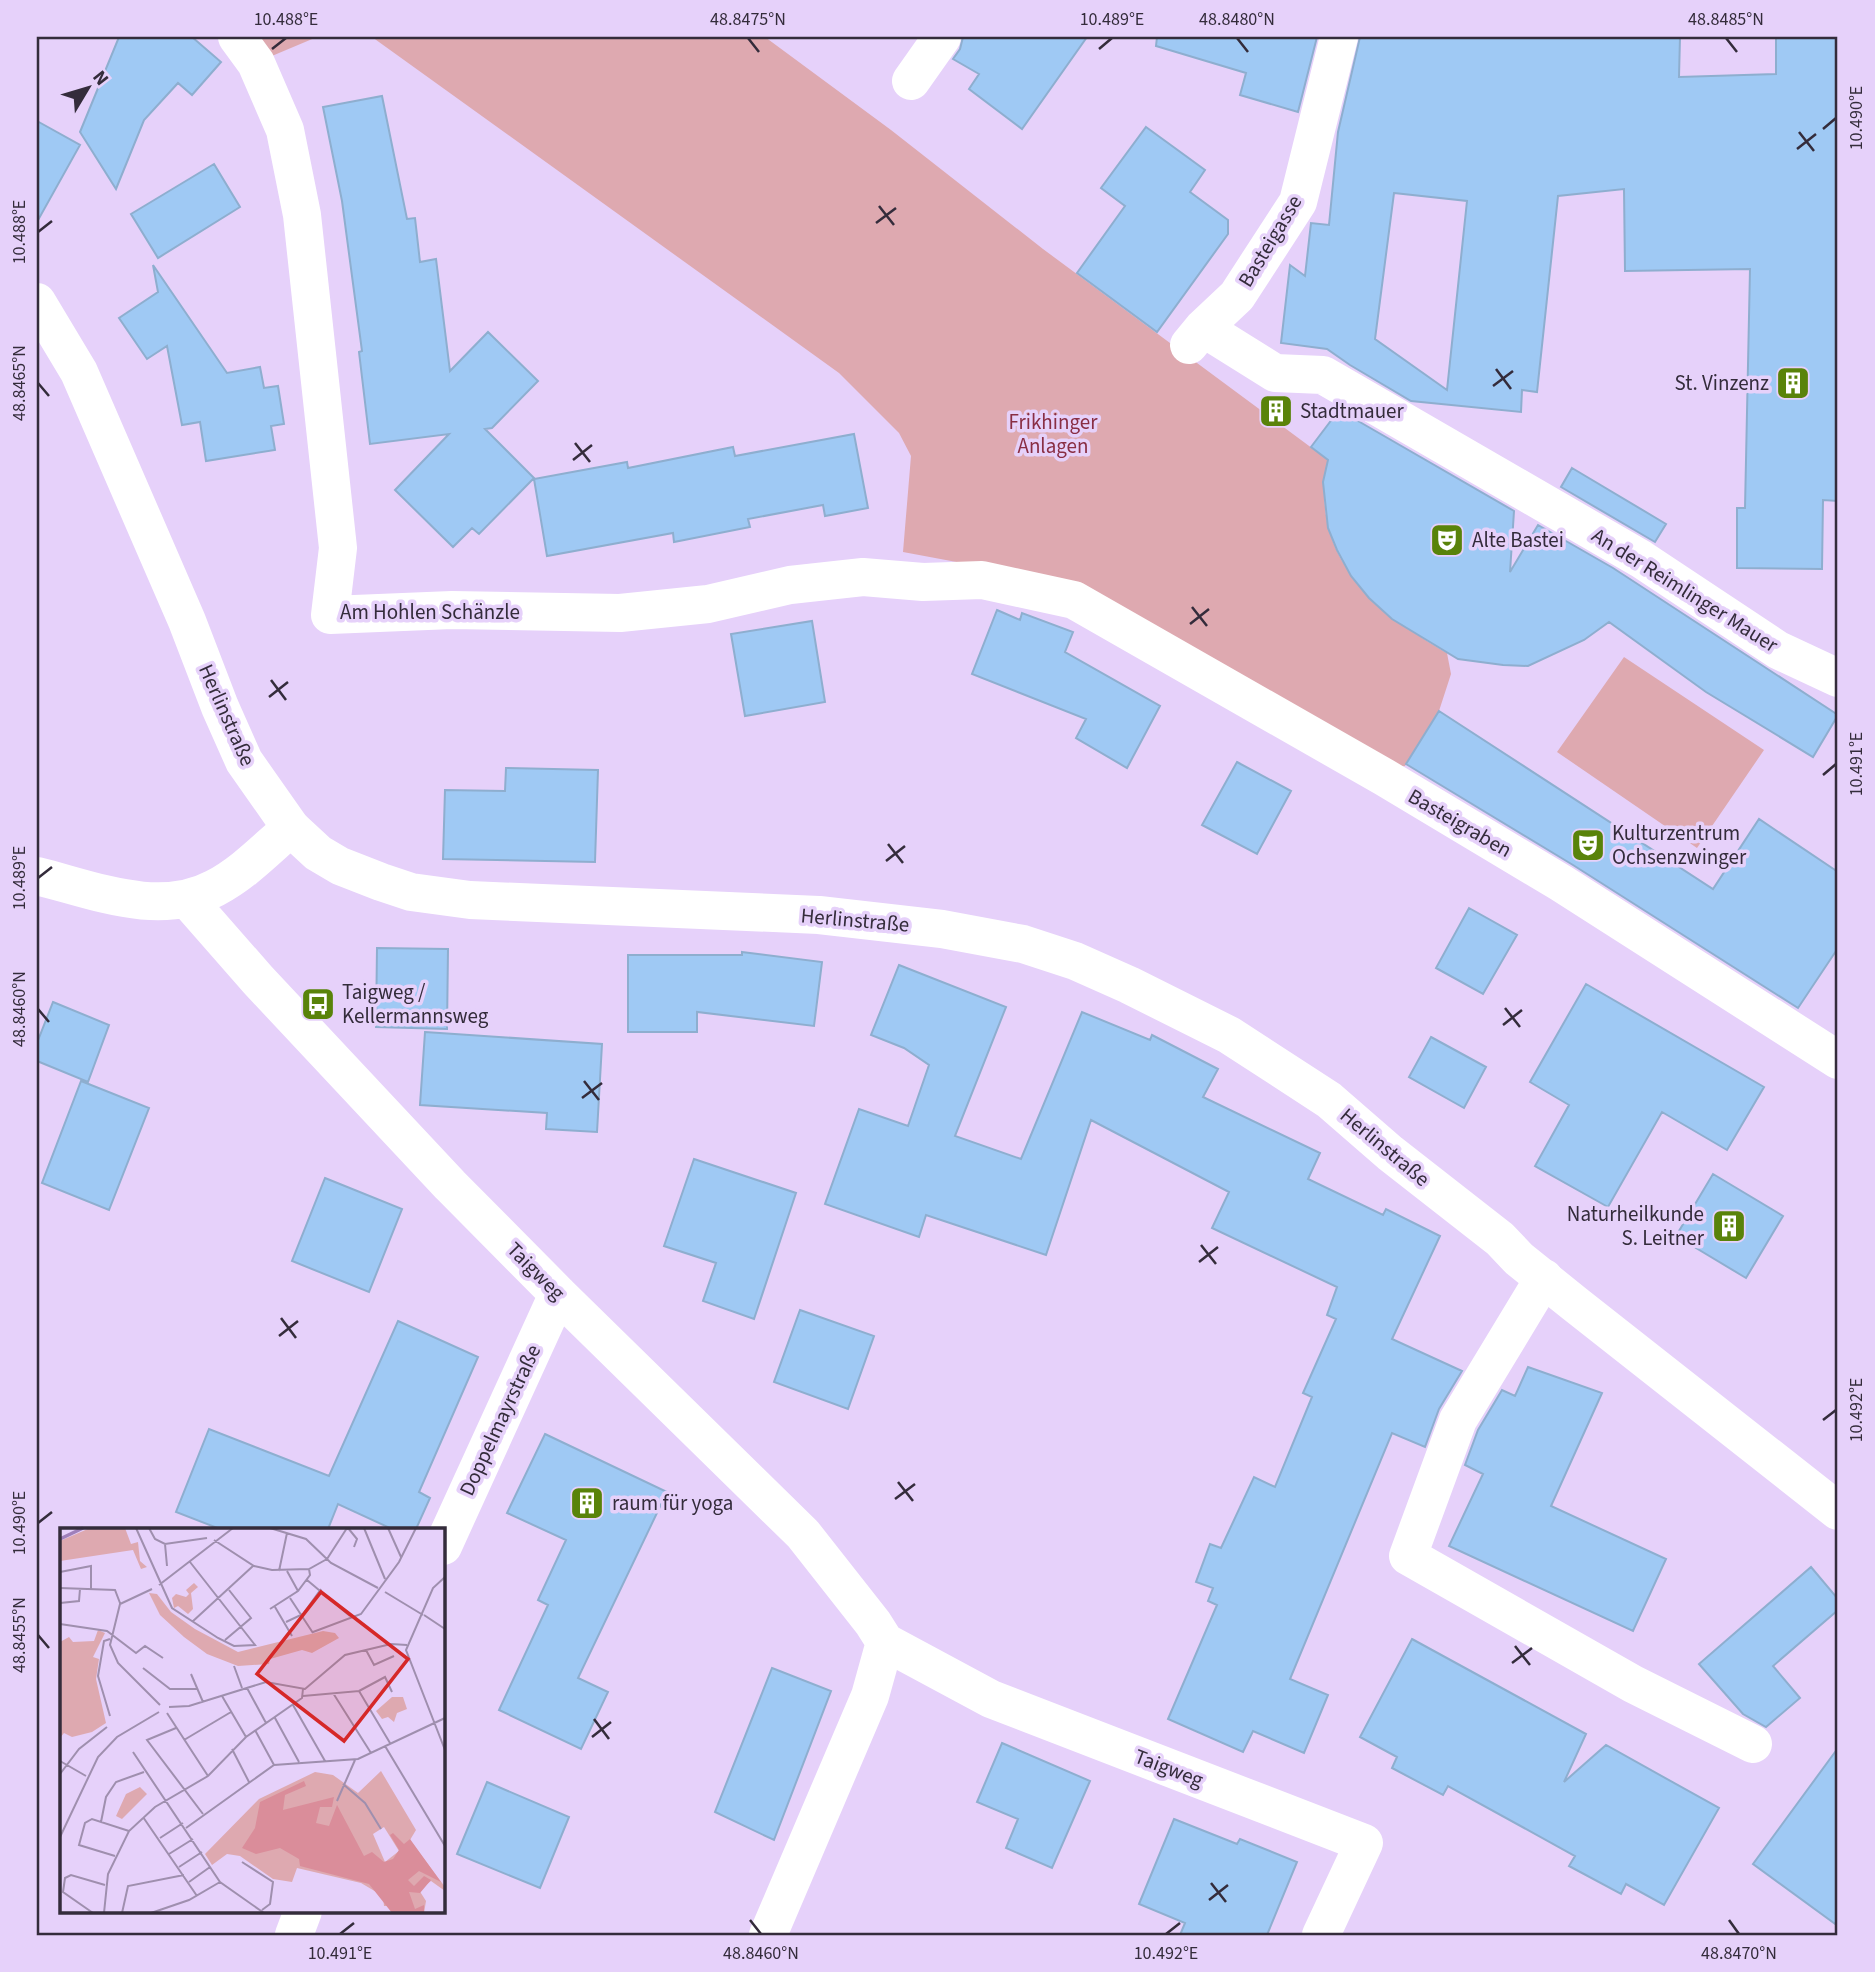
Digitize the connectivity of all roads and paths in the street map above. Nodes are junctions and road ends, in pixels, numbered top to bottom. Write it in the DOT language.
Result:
graph roads {
  1 [pos="237,37"];
  2 [pos="942,37"];
  3 [pos="1339,37"];
  4 [pos="911,81"];
  5 [pos="37,302"];
  6 [pos="1196,336"];
  7 [pos="1074,600"];
  8 [pos="1838,678"];
  9 [pos="292,828"];
  10 [pos="37,876"];
  11 [pos="187,899"];
  12 [pos="1838,1060"];
  13 [pos="1544,1278"];
  14 [pos="558,1294"];
  15 [pos="1838,1511"];
  16 [pos="444,1544"];
  17 [pos="885,1643"];
  18 [pos="1753,1744"];
  19 [pos="303,1912"];
  20 [pos="294,1935"];
  21 [pos="768,1935"];
  22 [pos="1321,1935"];
  1 -- 7 [label="street, Am Hohlen Schänzle"];
  2 -- 4 [label="street"];
  3 -- 6 [label="street, Basteigasse"];
  5 -- 9 [label="street, Herlinstraße"];
  6 -- 8 [label="street, An der Reimlinger Mauer"];
  7 -- 12 [label="street, Basteigraben"];
  9 -- 11 [label="street"];
  9 -- 13 [label="street, Herlinstraße"];
  10 -- 11 [label="street"];
  11 -- 14 [label="street, Taigweg"];
  13 -- 15 [label="street, Herlinstraße"];
  13 -- 18 [label="street"];
  14 -- 16 [label="street, Doppelmayrstraße"];
  14 -- 17 [label="street, Taigweg"];
  17 -- 21 [label="street"];
  17 -- 22 [label="street, Taigweg"];
  19 -- 20 [label="street"];
}
